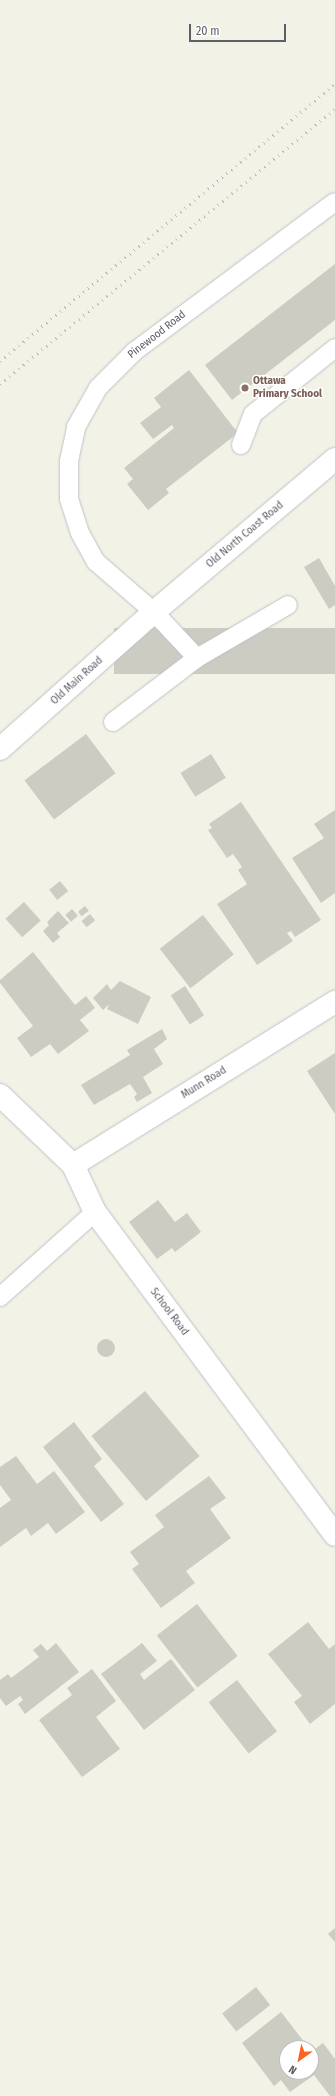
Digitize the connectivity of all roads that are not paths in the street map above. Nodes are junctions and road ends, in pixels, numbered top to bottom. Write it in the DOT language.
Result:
graph roads {
  1 [pos="335,202"];
  2 [pos="335,348"];
  3 [pos="241,445"];
  4 [pos="335,459"];
  5 [pos="288,605"];
  6 [pos="154,612"];
  7 [pos="197,658"];
  8 [pos="113,722"];
  9 [pos="0,749"];
  10 [pos="335,1002"];
  11 [pos="0,1095"];
  12 [pos="73,1165"];
  13 [pos="95,1212"];
  14 [pos="0,1297"];
  15 [pos="335,1535"];
  1 -- 6 [label="lane, Pinewood Road"];
  2 -- 3 [label="lane"];
  4 -- 6 [label="street, Old North Coast Road"];
  5 -- 7 [label="lane"];
  6 -- 7 [label="lane, Pinewood Road"];
  6 -- 9 [label="street, Old Main Road"];
  7 -- 8 [label="lane"];
  10 -- 12 [label="street, Munn Road"];
  11 -- 12 [label="street, School Road"];
  12 -- 13 [label="street, School Road"];
  13 -- 14 [label="lane"];
  13 -- 15 [label="street, School Road"];
}
